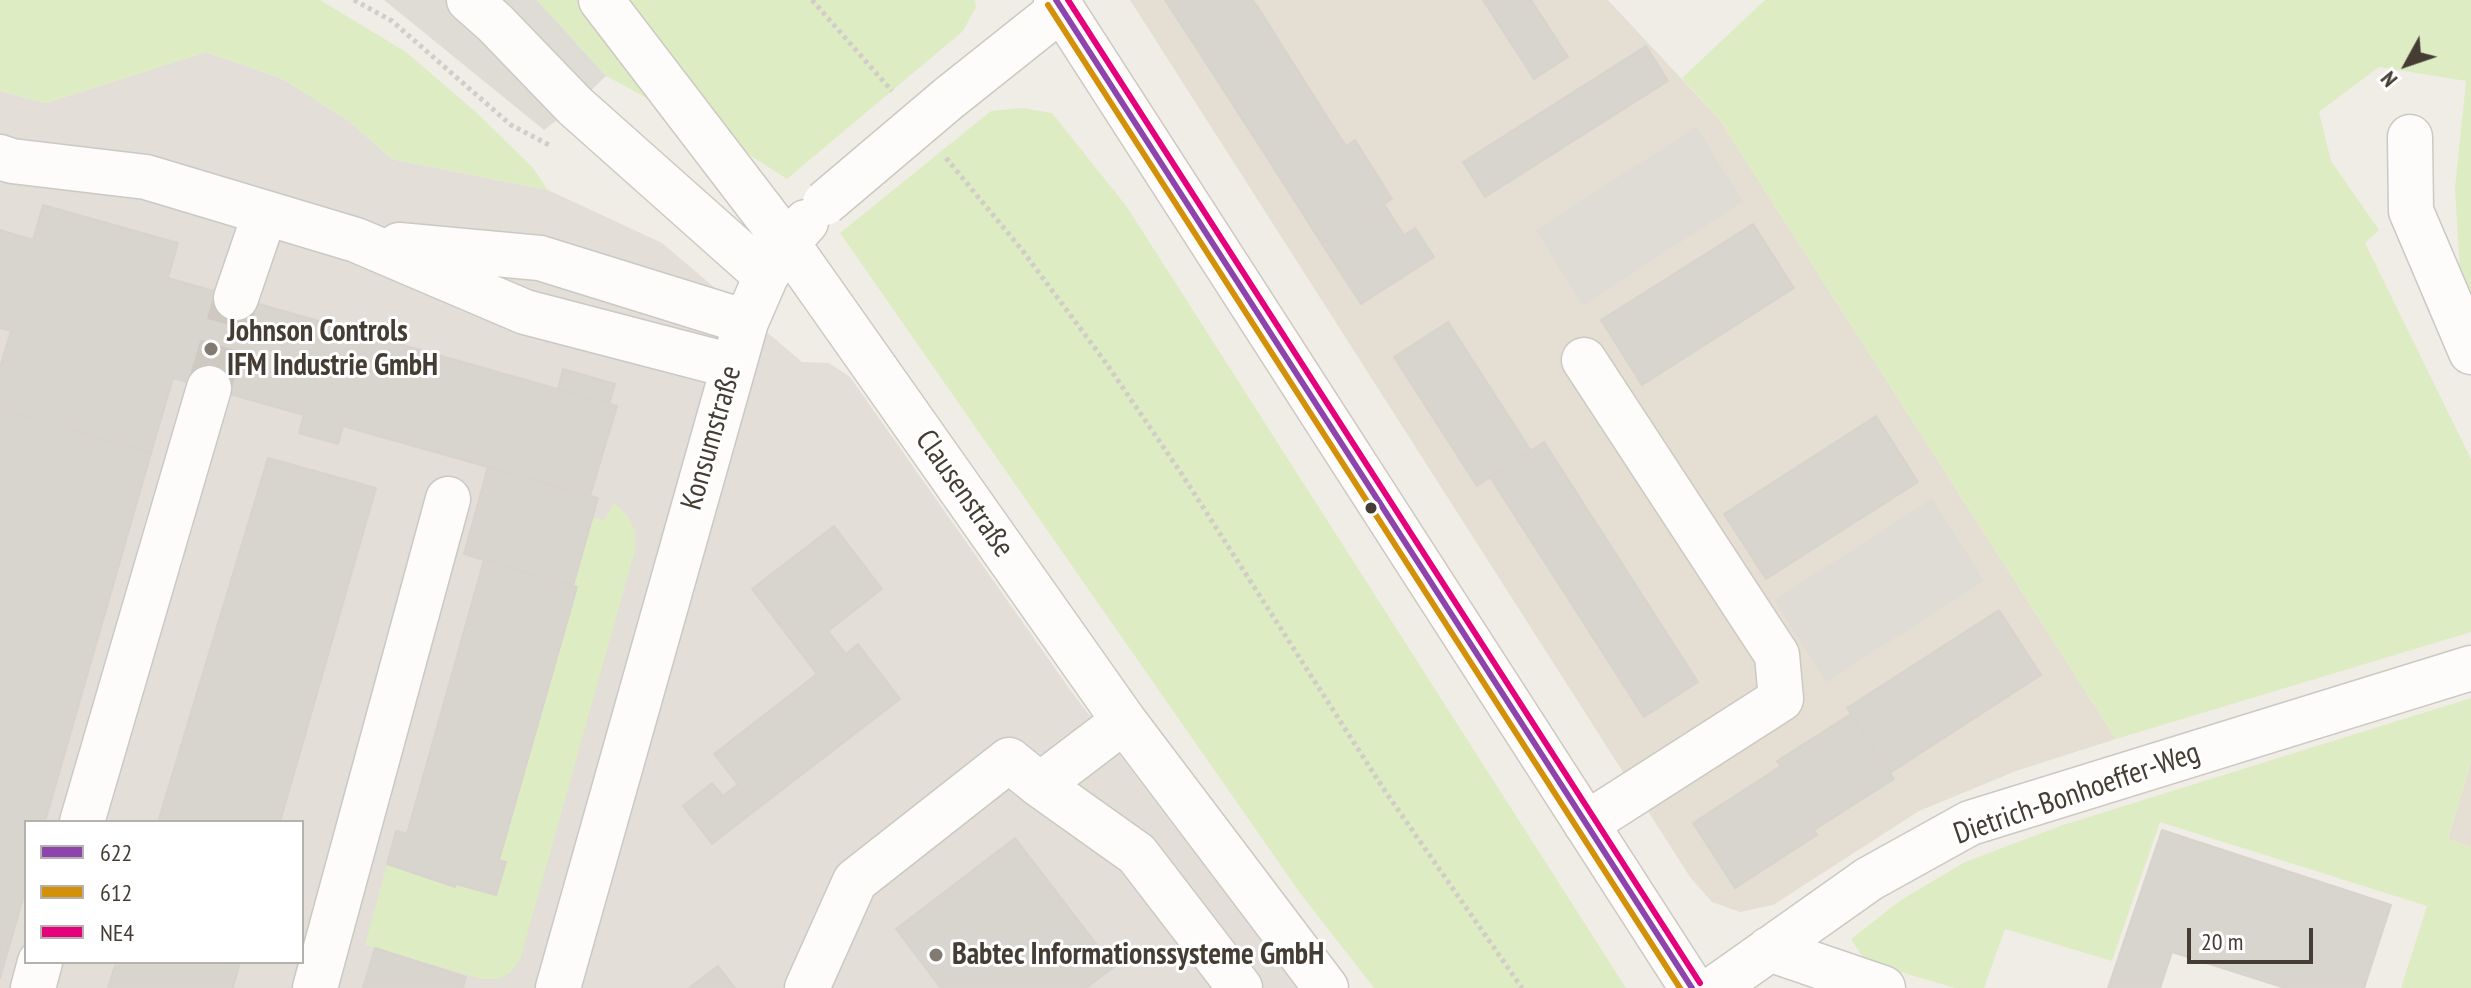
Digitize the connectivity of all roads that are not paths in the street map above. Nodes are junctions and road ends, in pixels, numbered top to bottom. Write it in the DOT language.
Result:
graph roads {
  1 [pos="469,0"];
  2 [pos="601,0"];
  3 [pos="1059,4"];
  4 [pos="2410,137"];
  5 [pos="0,157"];
  6 [pos="265,213"];
  7 [pos="356,240"];
  8 [pos="777,259"];
  9 [pos="236,298"];
  10 [pos="746,322"];
  11 [pos="2471,352"];
  12 [pos="1584,360"];
  13 [pos="732,366"];
  14 [pos="209,388"];
  15 [pos="448,499"];
  16 [pos="2471,668"];
  17 [pos="1124,721"];
  18 [pos="1040,785"];
  19 [pos="83,820"];
  20 [pos="1586,824"];
  21 [pos="1769,949"];
  22 [pos="39,964"];
  23 [pos="33,988"];
  24 [pos="315,988"];
  25 [pos="558,988"];
  26 [pos="807,988"];
  27 [pos="1240,988"];
  28 [pos="1326,988"];
  29 [pos="1692,988"];
  30 [pos="1715,988"];
  31 [pos="1883,988"];
  1 -- 8 [label="street"];
  2 -- 8 [label="street, Clausenstraße"];
  3 -- 8 [label="street, Konsumstraße, bridge"];
  3 -- 20 [label="street"];
  4 -- 11 [label="street"];
  5 -- 6 [label="street"];
  6 -- 7 [label="street"];
  6 -- 9 [label="street"];
  7 -- 10 [label="street"];
  7 -- 13 [label="street"];
  8 -- 10 [label="street, Konsumstraße"];
  8 -- 17 [label="street, Clausenstraße"];
  10 -- 13 [label="street, Konsumstraße"];
  12 -- 20 [label="street"];
  13 -- 25 [label="street, Konsumstraße"];
  14 -- 19 [label="street"];
  15 -- 24 [label="street"];
  16 -- 21 [label="street, Dietrich-Bonhoeffer-Weg"];
  17 -- 18 [label="street"];
  17 -- 28 [label="street, Clausenstraße"];
  18 -- 26 [label="street"];
  18 -- 27 [label="street"];
  20 -- 29 [label="street"];
  21 -- 30 [label="street, Dietrich-Bonhoeffer-Weg"];
  21 -- 31 [label="street"];
  22 -- 23 [label="street"];
}
